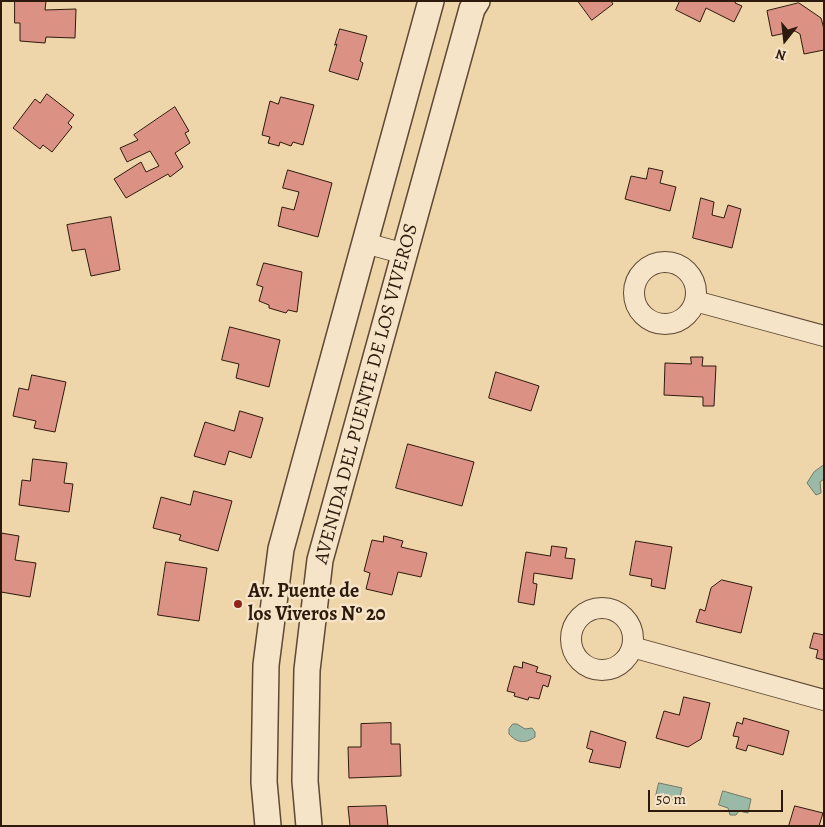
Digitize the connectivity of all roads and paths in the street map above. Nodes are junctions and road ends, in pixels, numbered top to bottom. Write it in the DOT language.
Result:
graph roads {
  1 [pos="431,1"];
  2 [pos="477,1"];
  3 [pos="364,243"];
  4 [pos="405,254"];
  5 [pos="695,301"];
  6 [pos="824,336"];
  7 [pos="632,647"];
  8 [pos="824,700"];
  9 [pos="268,826"];
  10 [pos="309,826"];
  1 -- 3 [label="street, AVENIDA DEL PUENTE DE LOS VIVEROS"];
  2 -- 4 [label="street, AVENIDA DEL PUENTE DE LOS VIVEROS"];
  3 -- 4 [label="street"];
  3 -- 9 [label="street, AVENIDA DEL PUENTE DE LOS VIVEROS"];
  4 -- 10 [label="street, AVENIDA DEL PUENTE DE LOS VIVEROS"];
  5 -- 6 [label="street"];
  7 -- 8 [label="street"];
}
